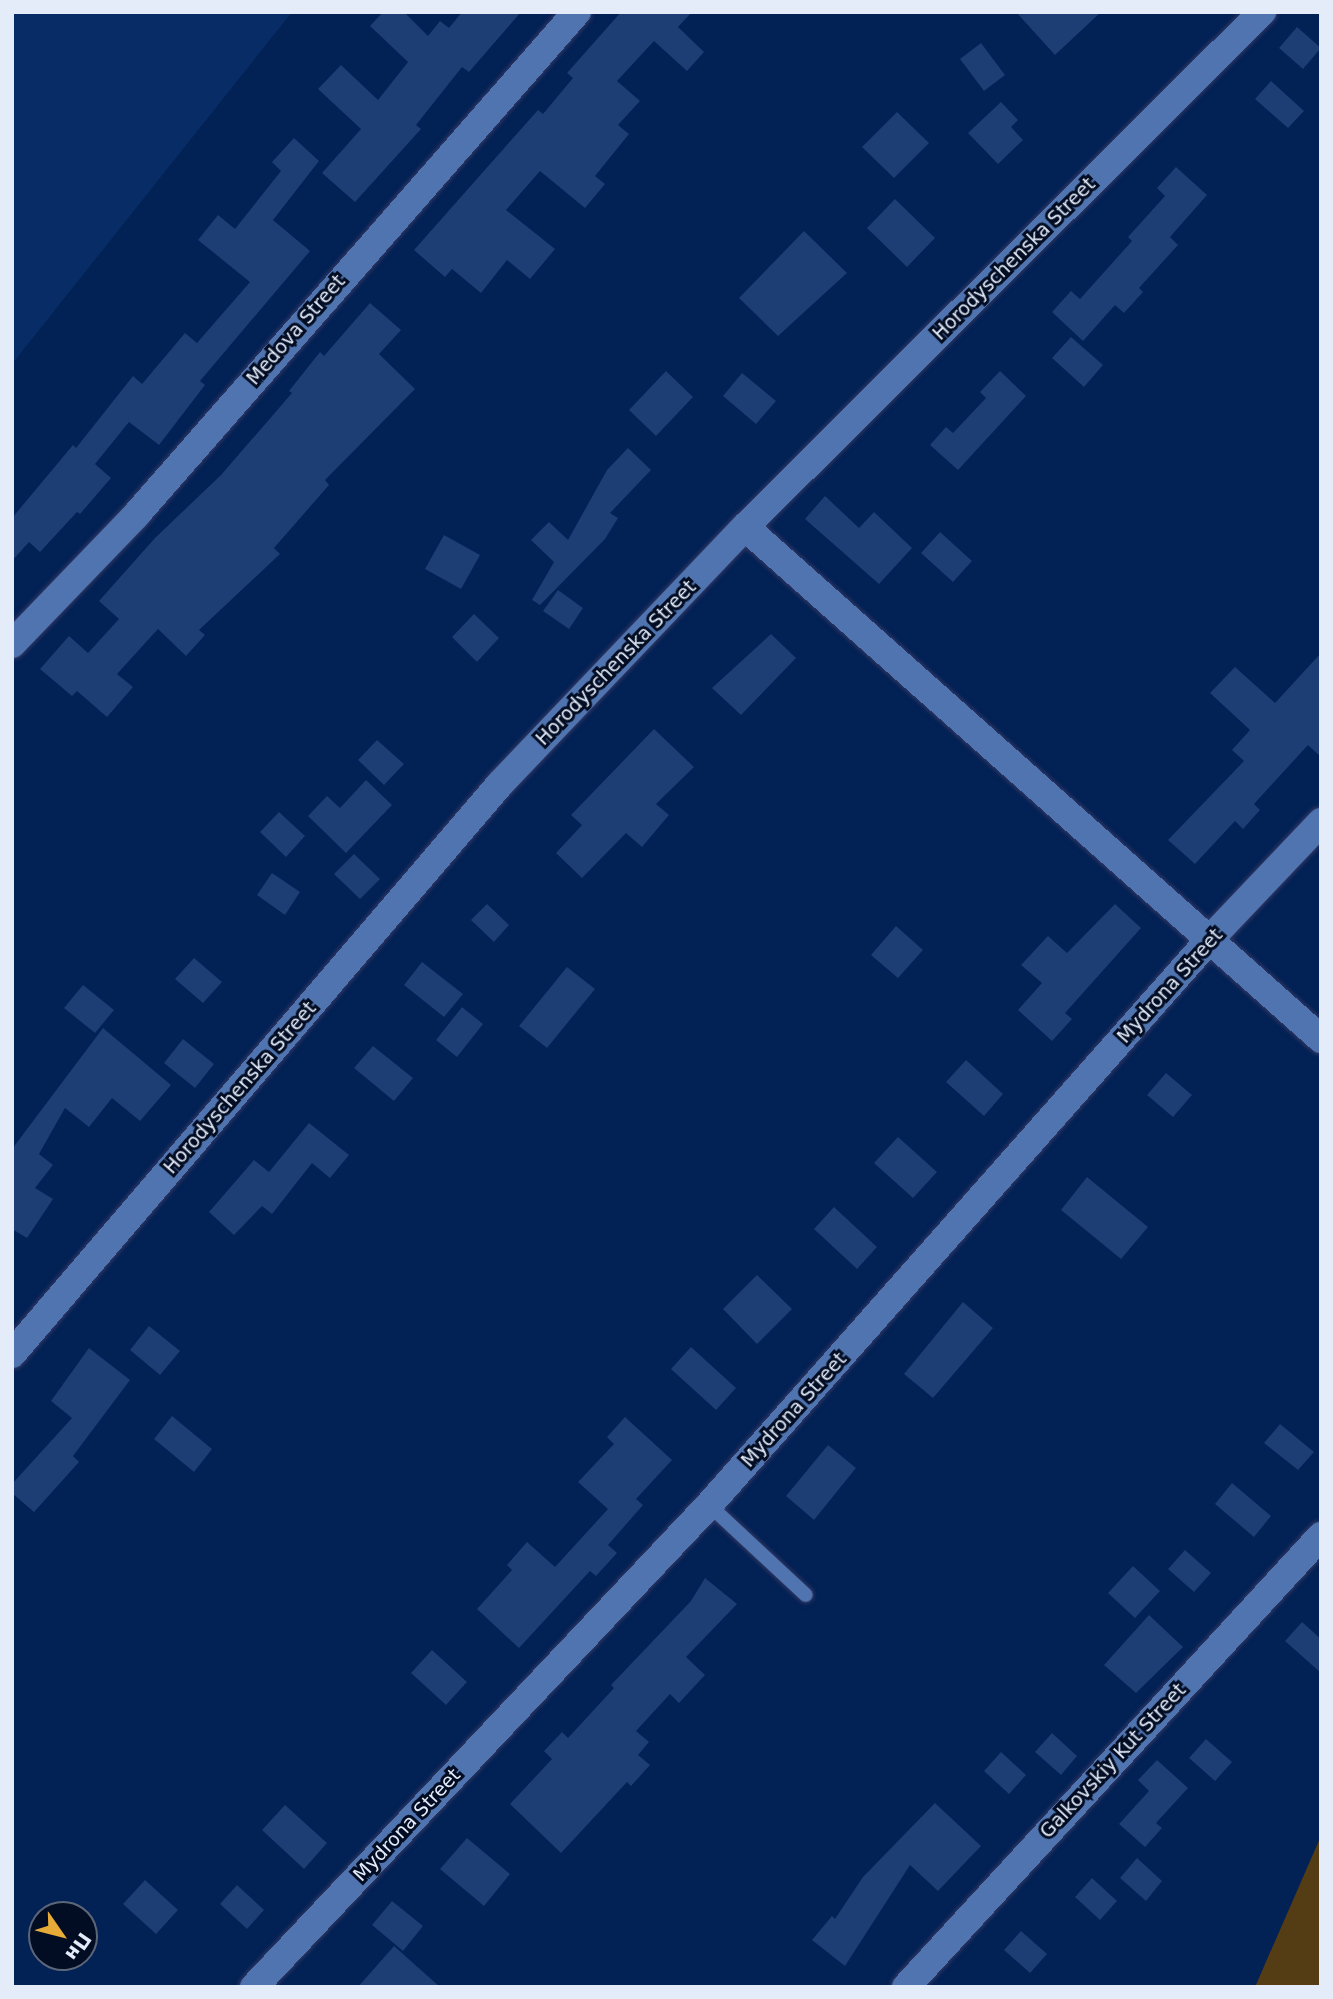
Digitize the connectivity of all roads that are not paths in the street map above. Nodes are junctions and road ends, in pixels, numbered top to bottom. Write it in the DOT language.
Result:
graph roads {
  1 [pos="577,12"];
  2 [pos="1262,12"];
  3 [pos="745,527"];
  4 [pos="12,644"];
  5 [pos="1321,822"];
  6 [pos="1211,938"];
  7 [pos="1321,1039"];
  8 [pos="12,1353"];
  9 [pos="709,1505"];
  10 [pos="1321,1536"];
  11 [pos="806,1595"];
  12 [pos="254,1987"];
  13 [pos="906,1987"];
  1 -- 4 [label="street, Medova Street"];
  2 -- 3 [label="street, Horodyschenska Street"];
  3 -- 6 [label="street"];
  3 -- 8 [label="street, Horodyschenska Street"];
  5 -- 6 [label="street, Mydrona Street"];
  6 -- 7 [label="street"];
  6 -- 9 [label="street, Mydrona Street"];
  9 -- 11 [label="lane"];
  9 -- 12 [label="street, Mydrona Street"];
  10 -- 13 [label="street, Galkovskiy Kut Street"];
}
